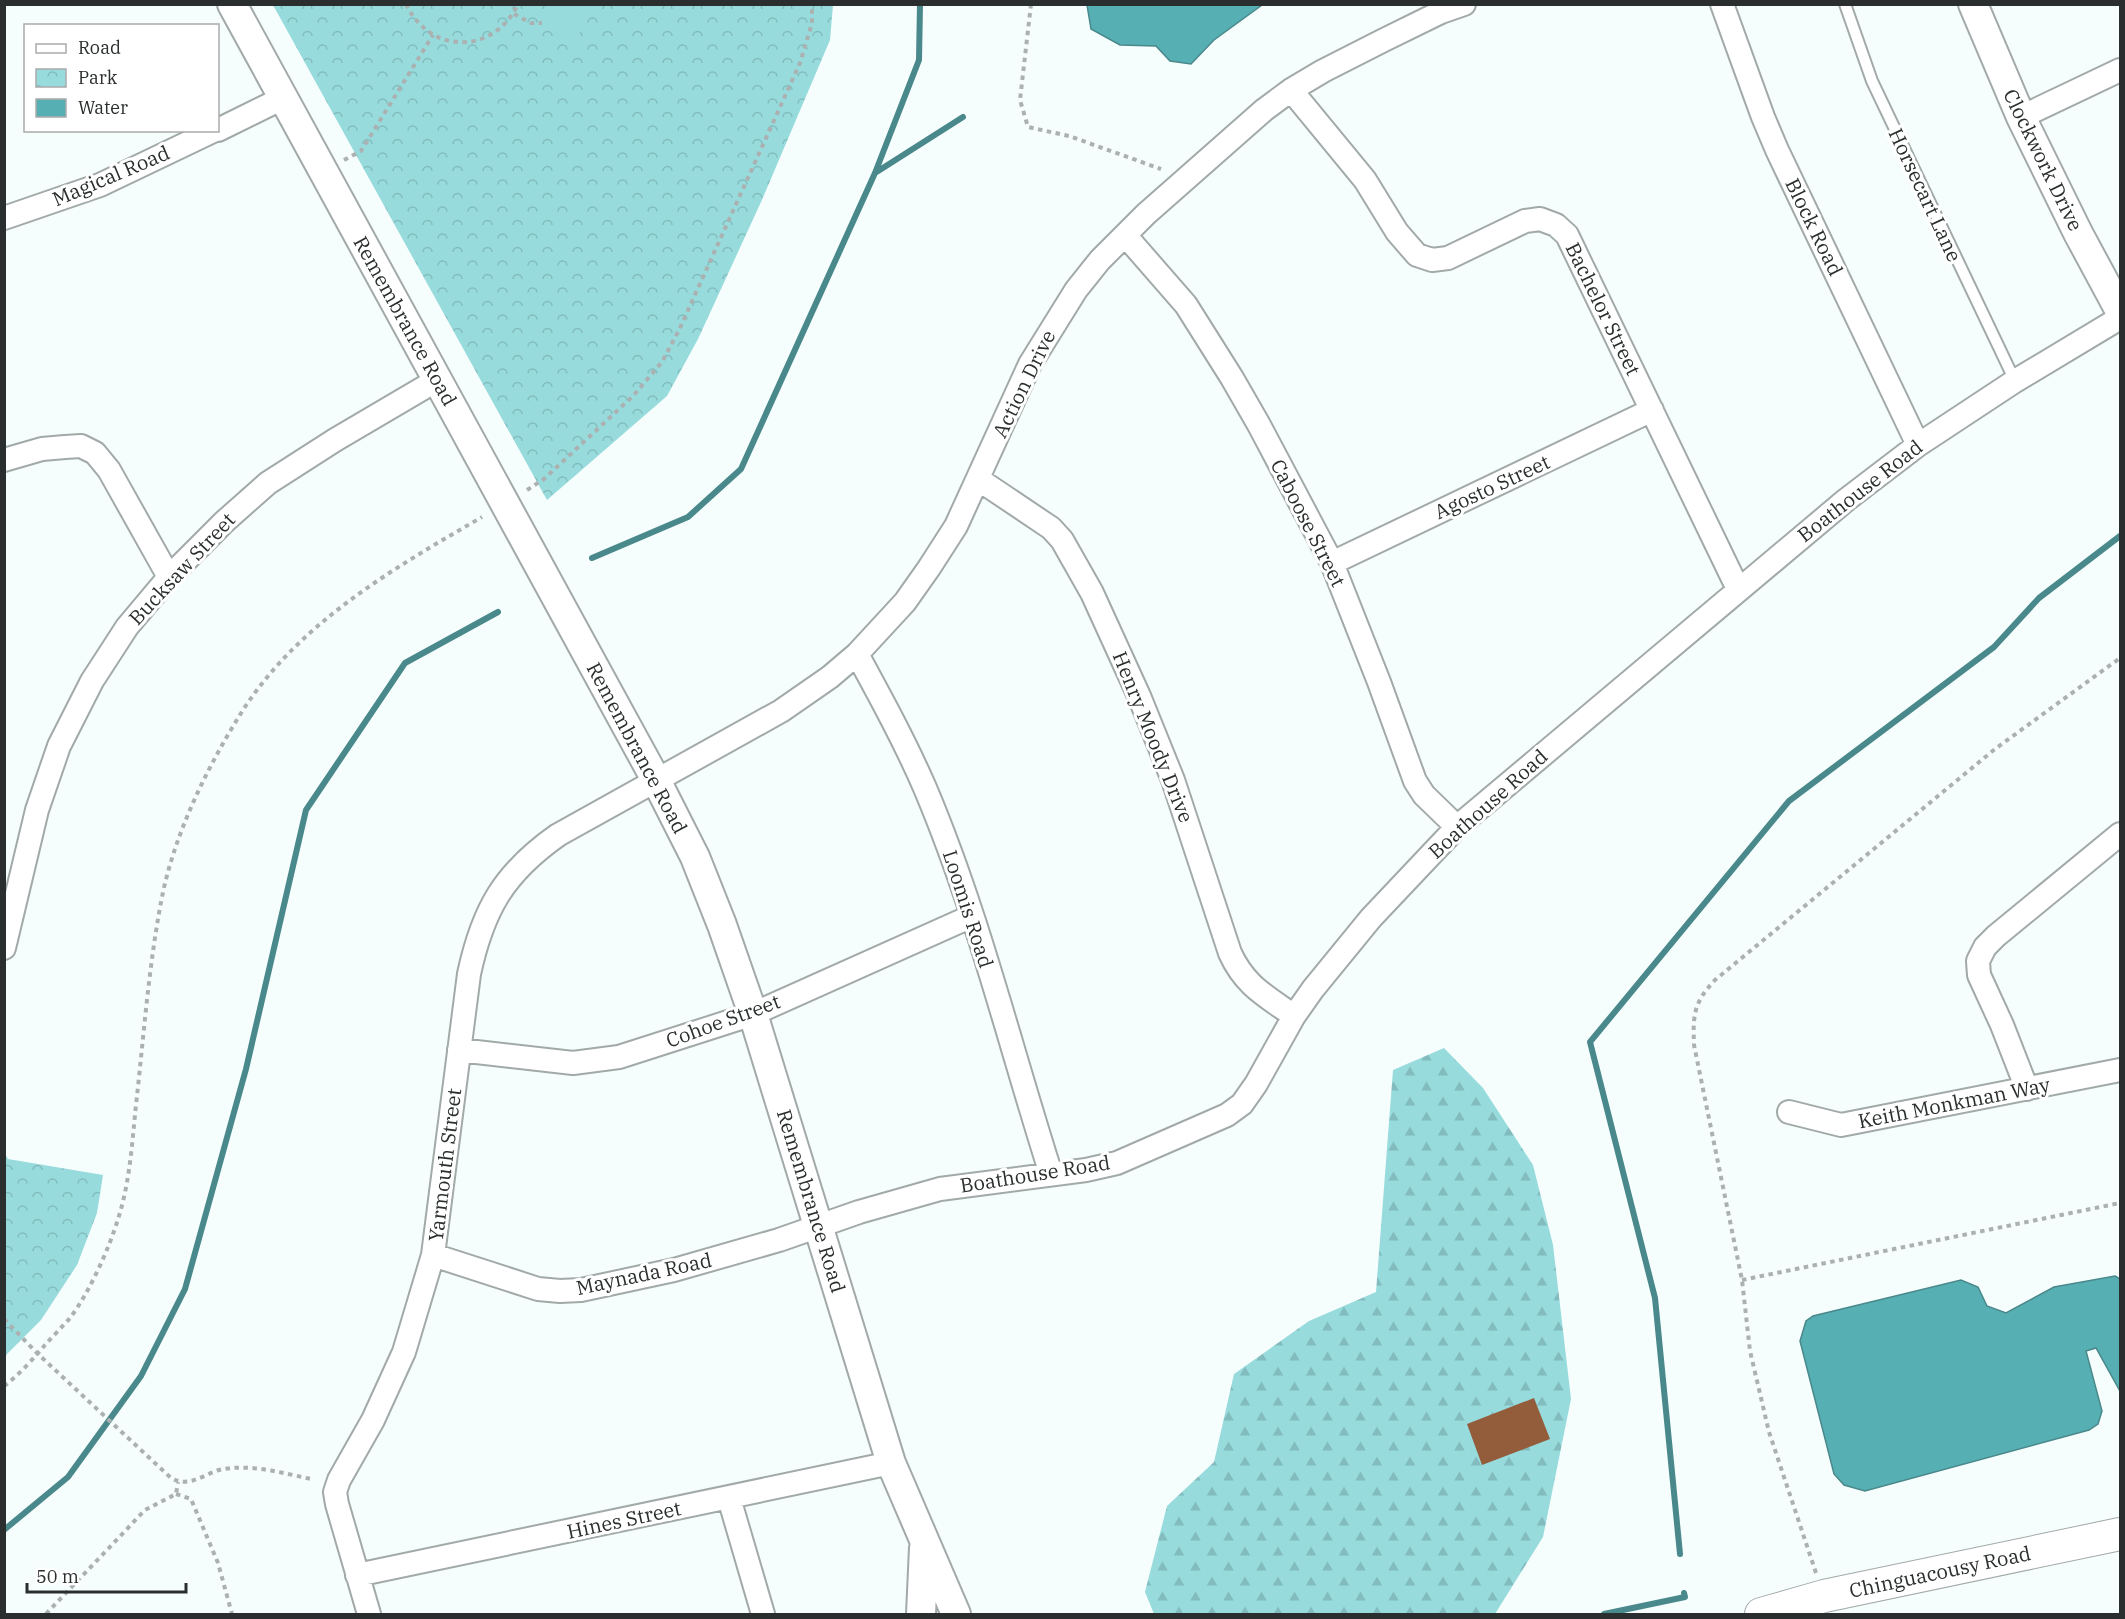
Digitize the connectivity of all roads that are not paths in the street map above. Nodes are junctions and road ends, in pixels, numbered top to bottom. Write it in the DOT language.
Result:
graph roads {
  1 [pos="232,4"];
  2 [pos="1464,4"];
  3 [pos="1722,4"];
  4 [pos="1845,4"];
  5 [pos="1973,4"];
  6 [pos="2121,70"];
  7 [pos="1291,90"];
  8 [pos="283,99"];
  9 [pos="2021,117"];
  10 [pos="219,129"];
  11 [pos="212,132"];
  12 [pos="4,218"];
  13 [pos="1125,235"];
  14 [pos="2121,312"];
  15 [pos="2121,318"];
  16 [pos="437,380"];
  17 [pos="2015,381"];
  18 [pos="1652,410"];
  19 [pos="1918,445"];
  20 [pos="4,460"];
  21 [pos="978,479"];
  22 [pos="1332,563"];
  23 [pos="169,577"];
  24 [pos="1738,589"];
  25 [pos="857,654"];
  26 [pos="656,780"];
  27 [pos="1456,827"];
  28 [pos="2121,834"];
  29 [pos="972,916"];
  30 [pos="4,948"];
  31 [pos="753,1014"];
  32 [pos="1294,1016"];
  33 [pos="459,1050"];
  34 [pos="2121,1070"];
  35 [pos="2026,1089"];
  36 [pos="1789,1112"];
  37 [pos="1051,1174"];
  38 [pos="819,1226"];
  39 [pos="433,1255"];
  40 [pos="891,1463"];
  41 [pos="729,1498"];
  42 [pos="2121,1534"];
  43 [pos="924,1543"];
  44 [pos="357,1575"];
  45 [pos="369,1614"];
  46 [pos="763,1614"];
  47 [pos="921,1614"];
  48 [pos="956,1614"];
  49 [pos="1761,1614"];
  1 -- 8 [label="street, Remembrance Road"];
  2 -- 7 [label="street, Action Drive"];
  3 -- 19 [label="street, Block Road"];
  4 -- 17 [label="lane, Horsecart Lane"];
  5 -- 9 [label="street, Clockwork Drive"];
  6 -- 9 [label="street"];
  7 -- 13 [label="street, Action Drive"];
  7 -- 18 [label="street, Bachelor Street"];
  8 -- 10 [label="street, Magical Road"];
  8 -- 16 [label="street, Remembrance Road"];
  9 -- 14 [label="street, Clockwork Drive"];
  11 -- 12 [label="street, Magical Road"];
  13 -- 21 [label="street, Action Drive"];
  13 -- 22 [label="street, Caboose Street"];
  15 -- 17 [label="street, Boathouse Road"];
  16 -- 23 [label="street, Bucksaw Street"];
  16 -- 26 [label="street, Remembrance Road"];
  17 -- 19 [label="street, Boathouse Road"];
  18 -- 22 [label="street, Agosto Street"];
  18 -- 24 [label="street, Bachelor Street"];
  19 -- 24 [label="street, Boathouse Road"];
  20 -- 23 [label="street"];
  21 -- 25 [label="street, Action Drive"];
  21 -- 32 [label="street, Henry Moody Drive"];
  22 -- 27 [label="street, Caboose Street"];
  23 -- 30 [label="street, Bucksaw Street"];
  24 -- 27 [label="street, Boathouse Road"];
  25 -- 26 [label="street, Action Drive"];
  25 -- 29 [label="street, Loomis Road"];
  26 -- 31 [label="street, Remembrance Road"];
  26 -- 33 [label="street, Yarmouth Street"];
  27 -- 32 [label="street, Boathouse Road"];
  28 -- 35 [label="street"];
  29 -- 31 [label="street, Cohoe Street"];
  29 -- 37 [label="street, Loomis Road"];
  31 -- 33 [label="street, Cohoe Street"];
  31 -- 38 [label="street, Remembrance Road"];
  32 -- 37 [label="street, Boathouse Road"];
  33 -- 39 [label="street, Yarmouth Street"];
  34 -- 35 [label="street, Keith Monkman Way"];
  35 -- 36 [label="street, Keith Monkman Way"];
  37 -- 38 [label="street, Boathouse Road"];
  38 -- 39 [label="street, Maynada Road"];
  38 -- 40 [label="street, Remembrance Road"];
  39 -- 44 [label="street, Yarmouth Street"];
  40 -- 41 [label="street, Hines Street"];
  40 -- 43 [label="street, Remembrance Road"];
  41 -- 44 [label="street, Hines Street"];
  41 -- 46 [label="street"];
  42 -- 49 [label="main road, Chinguacousy Road"];
  43 -- 47 [label="street, Remembrance Road"];
  43 -- 48 [label="street, Remembrance Road"];
  44 -- 45 [label="street, Yarmouth Street"];
}
